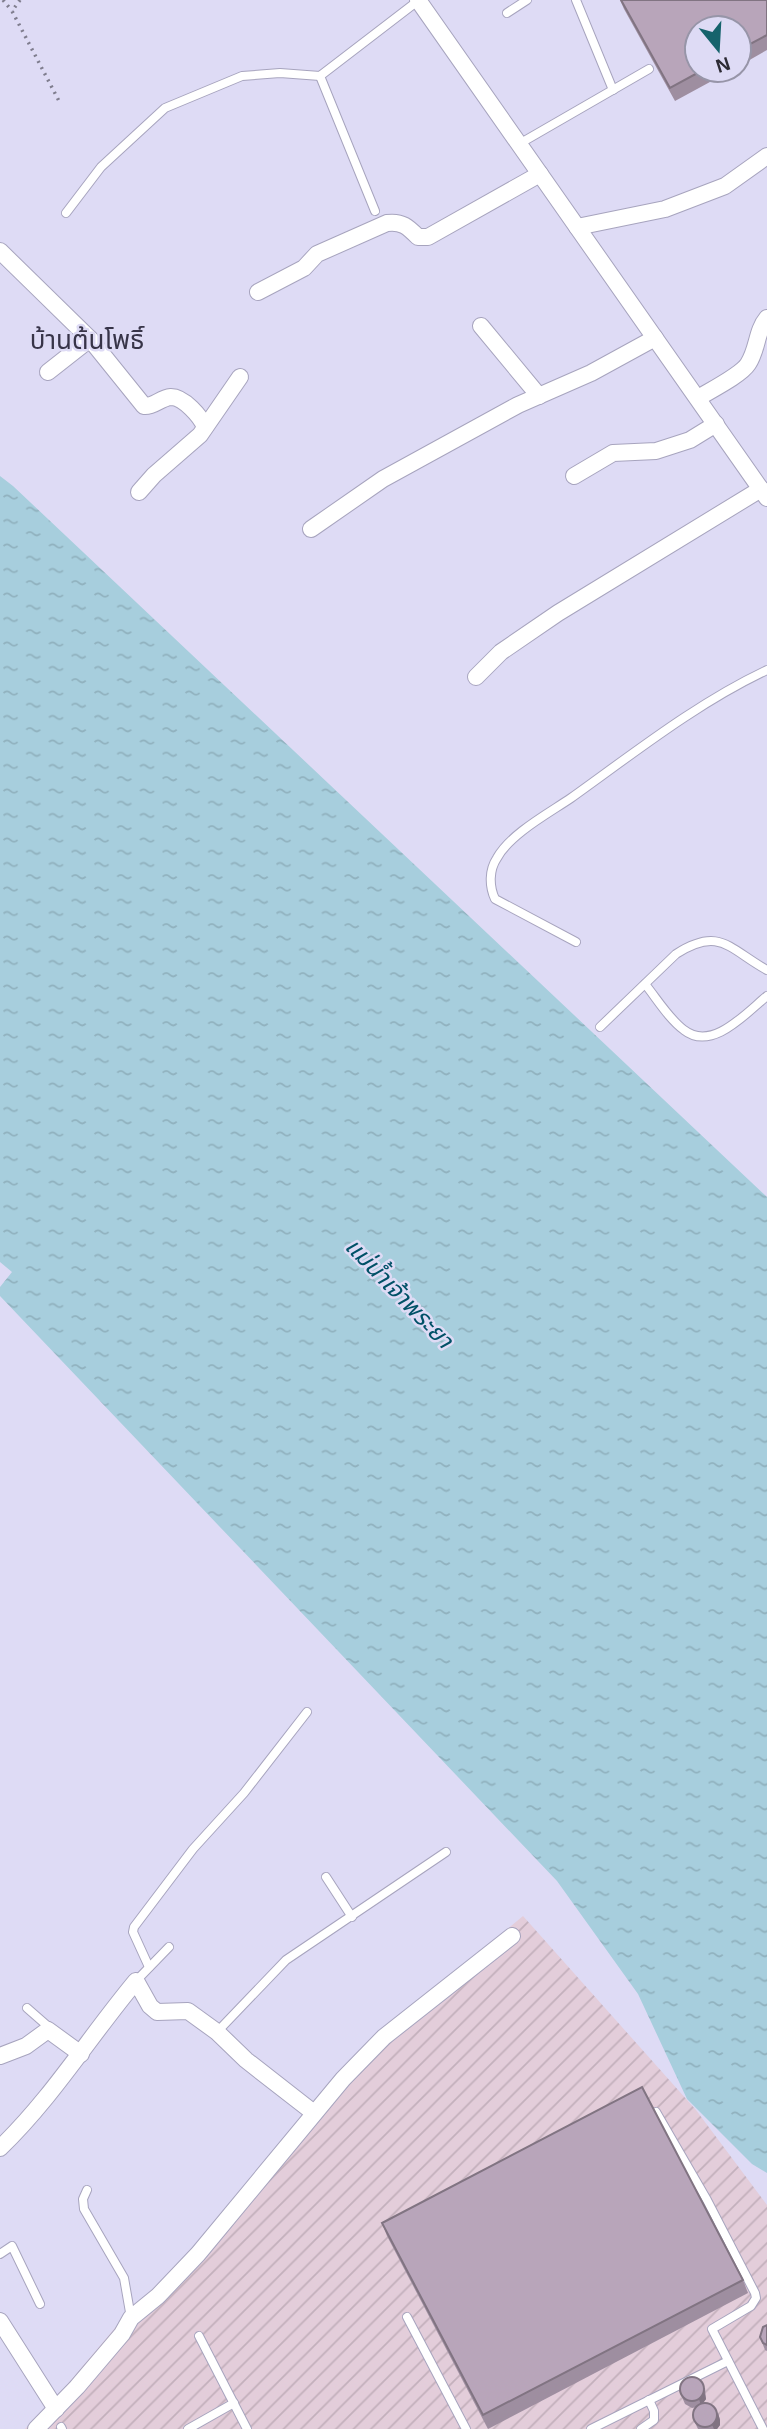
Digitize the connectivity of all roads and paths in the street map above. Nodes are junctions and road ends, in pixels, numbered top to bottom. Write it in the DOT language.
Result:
graph roads {
  1 [pos="3,0"];
  2 [pos="20,0"];
  3 [pos="418,0"];
  4 [pos="527,0"];
  5 [pos="576,0"];
  6 [pos="12,11"];
  7 [pos="507,13"];
  8 [pos="649,69"];
  9 [pos="320,76"];
  10 [pos="613,90"];
  11 [pos="59,101"];
  12 [pos="519,144"];
  13 [pos="767,156"];
  14 [pos="540,174"];
  15 [pos="375,211"];
  16 [pos="66,213"];
  17 [pos="577,227"];
  18 [pos="0,251"];
  19 [pos="258,292"];
  20 [pos="767,317"];
  21 [pos="481,326"];
  22 [pos="655,338"];
  23 [pos="90,339"];
  24 [pos="48,372"];
  25 [pos="240,377"];
  26 [pos="538,396"];
  27 [pos="698,398"];
  28 [pos="716,424"];
  29 [pos="205,428"];
  30 [pos="574,476"];
  31 [pos="139,492"];
  32 [pos="764,493"];
  33 [pos="312,529"];
  34 [pos="767,670"];
  35 [pos="476,677"];
  36 [pos="576,943"];
  37 [pos="767,970"];
  38 [pos="645,984"];
  39 [pos="767,996"];
  40 [pos="600,1027"];
  41 [pos="307,1712"];
  42 [pos="446,1852"];
  43 [pos="326,1877"];
  44 [pos="352,1917"];
  45 [pos="512,1936"];
  46 [pos="169,1947"];
  47 [pos="149,1967"];
  48 [pos="136,1981"];
  49 [pos="27,2008"];
  50 [pos="51,2030"];
  51 [pos="217,2032"];
  52 [pos="81,2054"];
  53 [pos="0,2056"];
  54 [pos="656,2112"];
  55 [pos="314,2113"];
  56 [pos="0,2148"];
  57 [pos="87,2190"];
  58 [pos="0,2254"];
  59 [pos="40,2304"];
  60 [pos="131,2318"];
  61 [pos="407,2318"];
  62 [pos="0,2321"];
  63 [pos="199,2336"];
  64 [pos="728,2361"];
  65 [pos="649,2400"];
  66 [pos="234,2403"];
  67 [pos="56,2409"];
  68 [pos="608,2421"];
  69 [pos="641,2428"];
  70 [pos="36,2429"];
  71 [pos="188,2429"];
  72 [pos="247,2429"];
  73 [pos="467,2429"];
  74 [pos="592,2429"];
  75 [pos="613,2429"];
  76 [pos="763,2429"];
  1 -- 6 [label="path"];
  2 -- 6 [label="path"];
  3 -- 9 [label="lane"];
  3 -- 12 [label="street"];
  4 -- 7 [label="lane"];
  5 -- 10 [label="lane"];
  6 -- 11 [label="path"];
  8 -- 10 [label="lane"];
  9 -- 15 [label="lane"];
  9 -- 16 [label="lane"];
  10 -- 12 [label="lane"];
  12 -- 14 [label="street"];
  13 -- 17 [label="street"];
  14 -- 17 [label="street"];
  14 -- 19 [label="street"];
  17 -- 22 [label="street"];
  18 -- 23 [label="street"];
  20 -- 27 [label="street"];
  21 -- 26 [label="street"];
  22 -- 26 [label="street"];
  22 -- 27 [label="street"];
  23 -- 24 [label="street"];
  23 -- 29 [label="street"];
  25 -- 29 [label="street"];
  26 -- 33 [label="street"];
  27 -- 28 [label="street"];
  28 -- 30 [label="street"];
  28 -- 32 [label="street"];
  29 -- 31 [label="street"];
  32 -- 35 [label="street"];
  34 -- 36 [label="lane"];
  37 -- 38 [label="lane"];
  38 -- 39 [label="lane"];
  38 -- 40 [label="lane"];
  41 -- 47 [label="lane"];
  42 -- 44 [label="lane"];
  43 -- 44 [label="lane"];
  44 -- 51 [label="lane"];
  45 -- 55 [label="street"];
  46 -- 47 [label="lane"];
  47 -- 48 [label="lane"];
  48 -- 51 [label="street"];
  48 -- 52 [label="street"];
  49 -- 50 [label="lane"];
  50 -- 52 [label="street"];
  50 -- 53 [label="street"];
  51 -- 55 [label="street"];
  52 -- 56 [label="street"];
  54 -- 64 [label="lane"];
  55 -- 60 [label="street"];
  57 -- 60 [label="lane"];
  58 -- 59 [label="lane"];
  60 -- 67 [label="street"];
  61 -- 73 [label="lane"];
  62 -- 67 [label="street"];
  63 -- 66 [label="lane"];
  64 -- 65 [label="lane"];
  64 -- 76 [label="lane"];
  65 -- 68 [label="lane"];
  65 -- 69 [label="lane"];
  66 -- 71 [label="lane"];
  66 -- 72 [label="lane"];
  67 -- 70 [label="street"];
  68 -- 74 [label="lane"];
  68 -- 75 [label="lane"];
}
